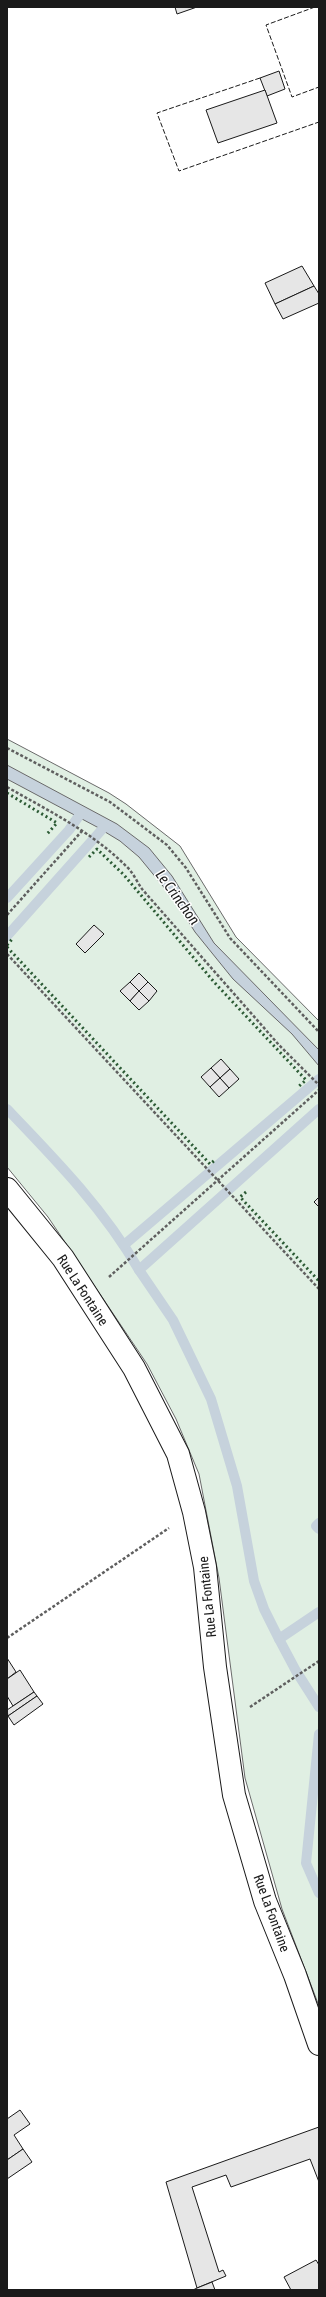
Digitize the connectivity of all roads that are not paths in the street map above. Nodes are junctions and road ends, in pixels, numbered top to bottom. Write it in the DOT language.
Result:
graph roads {
  1 [pos="7,1189"];
  2 [pos="319,2044"];
  1 -- 2 [label="street, Rue La Fontaine"];
}
